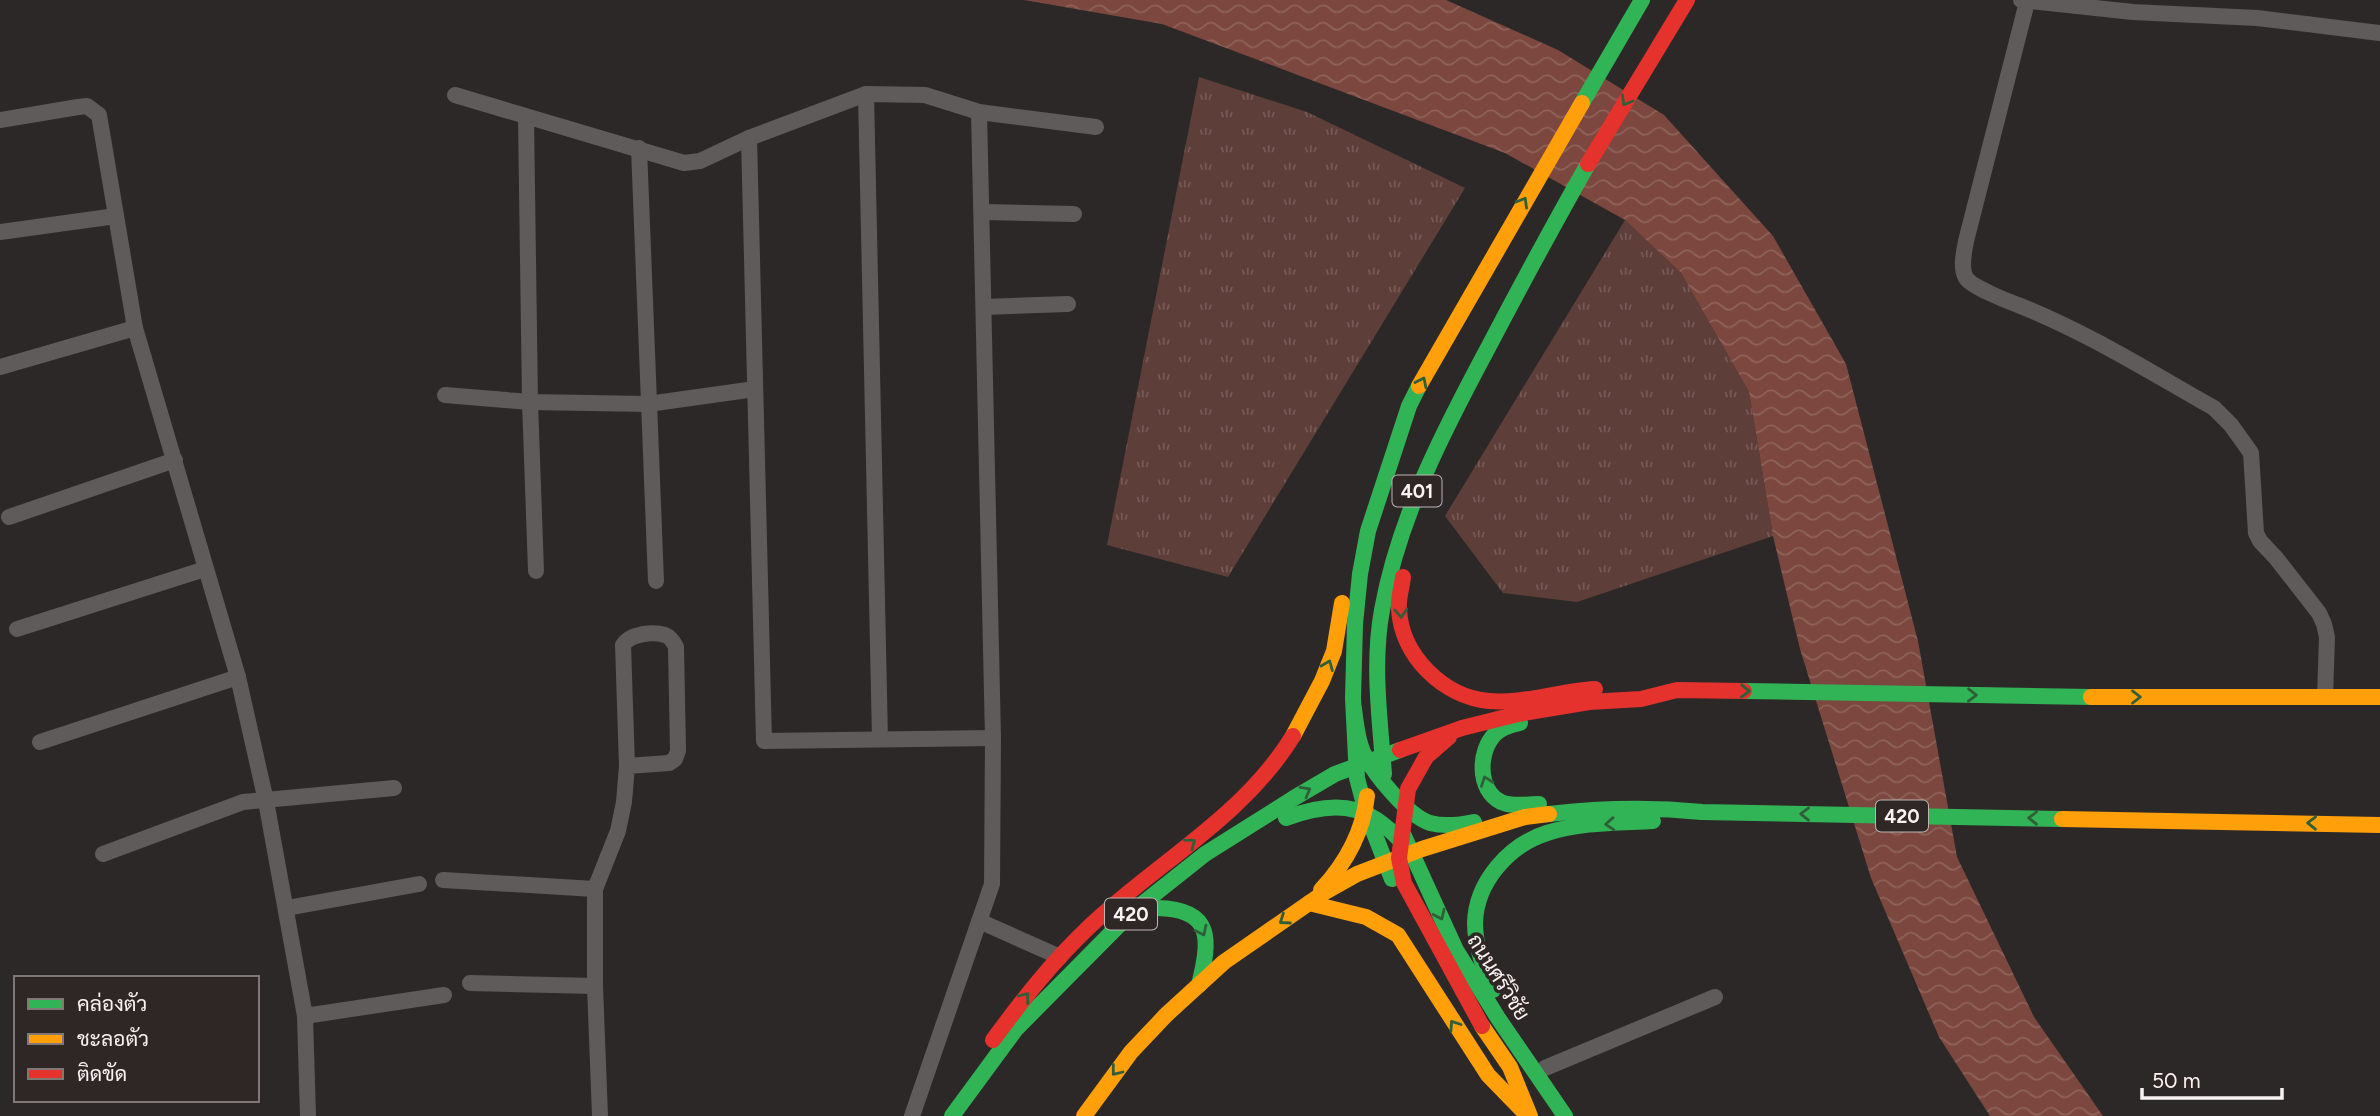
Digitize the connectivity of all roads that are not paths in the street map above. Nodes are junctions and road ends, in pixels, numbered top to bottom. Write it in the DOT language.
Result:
graph roads {
  1 [pos="1642,0"];
  2 [pos="1687,0"];
  3 [pos="2024,1"];
  4 [pos="2133,6"];
  5 [pos="2380,33"];
  6 [pos="866,94"];
  7 [pos="455,95"];
  8 [pos="979,112"];
  9 [pos="526,117"];
  10 [pos="0,120"];
  11 [pos="1096,127"];
  12 [pos="749,138"];
  13 [pos="639,148"];
  14 [pos="983,212"];
  15 [pos="1074,214"];
  16 [pos="116,216"];
  17 [pos="0,232"];
  18 [pos="1068,304"];
  19 [pos="984,307"];
  20 [pos="1503,320"];
  21 [pos="135,328"];
  22 [pos="0,367"];
  23 [pos="755,389"];
  24 [pos="445,395"];
  25 [pos="530,402"];
  26 [pos="648,404"];
  27 [pos="1409,406"];
  28 [pos="175,460"];
  29 [pos="9,517"];
  30 [pos="205,569"];
  31 [pos="536,571"];
  32 [pos="656,581"];
  33 [pos="17,629"];
  34 [pos="238,677"];
  35 [pos="1676,690"];
  36 [pos="2325,697"];
  37 [pos="2380,697"];
  38 [pos="1602,701"];
  39 [pos="1462,729"];
  40 [pos="993,738"];
  41 [pos="880,739"];
  42 [pos="40,742"];
  43 [pos="1371,762"];
  44 [pos="627,766"];
  45 [pos="1385,783"];
  46 [pos="394,788"];
  47 [pos="266,801"];
  48 [pos="1405,803"];
  49 [pos="1542,804"];
  50 [pos="1366,812"];
  51 [pos="1702,812"];
  52 [pos="2380,825"];
  53 [pos="1400,849"];
  54 [pos="103,854"];
  55 [pos="443,880"];
  56 [pos="419,884"];
  57 [pos="595,889"];
  58 [pos="1309,903"];
  59 [pos="287,908"];
  60 [pos="1157,908"];
  61 [pos="979,921"];
  62 [pos="1060,957"];
  63 [pos="470,982"];
  64 [pos="1199,985"];
  65 [pos="595,986"];
  66 [pos="444,995"];
  67 [pos="1715,998"];
  68 [pos="305,1016"];
  69 [pos="1545,1068"];
  70 [pos="1561,1111"];
  71 [pos="308,1116"];
  72 [pos="600,1116"];
  73 [pos="912,1116"];
  74 [pos="953,1116"];
  75 [pos="1084,1116"];
  76 [pos="1529,1116"];
  27 -- 1 [label="main road, 401, one-way"];
  2 -- 20 [label="main road, 401, one-way"];
  3 -- 4 [label="street"];
  3 -- 36 [label="street"];
  4 -- 5 [label="street"];
  6 -- 8 [label="street"];
  6 -- 12 [label="street"];
  6 -- 41 [label="street"];
  7 -- 9 [label="street"];
  8 -- 11 [label="street"];
  8 -- 14 [label="street"];
  9 -- 13 [label="street"];
  9 -- 25 [label="street"];
  10 -- 16 [label="street"];
  12 -- 13 [label="street"];
  12 -- 23 [label="street"];
  13 -- 26 [label="street"];
  14 -- 15 [label="street"];
  14 -- 19 [label="street"];
  16 -- 17 [label="street"];
  16 -- 21 [label="street"];
  18 -- 19 [label="street"];
  19 -- 40 [label="street"];
  20 -- 35 [label="main road, one-way"];
  20 -- 43 [label="main road, 401"];
  21 -- 22 [label="street"];
  21 -- 28 [label="street"];
  23 -- 26 [label="street"];
  23 -- 41 [label="street"];
  24 -- 25 [label="street"];
  25 -- 26 [label="street"];
  25 -- 31 [label="street"];
  26 -- 32 [label="street"];
  27 -- 43 [label="main road, 401"];
  62 -- 27 [label="main road, one-way"];
  28 -- 29 [label="street"];
  28 -- 30 [label="street"];
  30 -- 33 [label="street"];
  30 -- 34 [label="street"];
  34 -- 42 [label="street"];
  34 -- 47 [label="street"];
  35 -- 36 [label="main road, 420, one-way"];
  35 -- 38 [label="main road, 420"];
  36 -- 37 [label="main road, 420"];
  38 -- 39 [label="main road, 420"];
  49 -- 38 [label="main road, one-way"];
  39 -- 43 [label="main road, 420"];
  39 -- 48 [label="main road"];
  40 -- 41 [label="street"];
  40 -- 61 [label="street"];
  43 -- 45 [label="main road, 401"];
  43 -- 50 [label="main road"];
  74 -- 43 [label="main road, 420, one-way"];
  44 -- 44 [label="street"];
  44 -- 57 [label="street"];
  45 -- 48 [label="main road"];
  45 -- 53 [label="main road, 401"];
  46 -- 47 [label="street"];
  47 -- 54 [label="street"];
  47 -- 59 [label="street"];
  48 -- 49 [label="main road"];
  48 -- 53 [label="main road"];
  49 -- 51 [label="main road"];
  50 -- 53 [label="main road, 401"];
  50 -- 53 [label="main road"];
  50 -- 58 [label="main road"];
  50 -- 60 [label="main road"];
  52 -- 51 [label="main road, 420, one-way"];
  51 -- 53 [label="main road, 420"];
  51 -- 69 [label="main road, one-way"];
  53 -- 58 [label="main road, 420"];
  53 -- 70 [label="main road, ถนนศรีวิชัย / 401, one-way"];
  53 -- 76 [label="main road"];
  55 -- 57 [label="street"];
  56 -- 59 [label="street"];
  57 -- 65 [label="street"];
  58 -- 64 [label="main road, 420, one-way"];
  76 -- 58 [label="main road, one-way"];
  59 -- 68 [label="street"];
  60 -- 64 [label="main road, one-way"];
  60 -- 74 [label="main road"];
  61 -- 62 [label="street"];
  61 -- 73 [label="street"];
  74 -- 62 [label="main road, one-way"];
  63 -- 65 [label="street"];
  64 -- 75 [label="main road, 420, one-way"];
  65 -- 72 [label="street"];
  66 -- 68 [label="street"];
  67 -- 69 [label="street"];
  68 -- 71 [label="street"];
  69 -- 70 [label="main road"];
}
